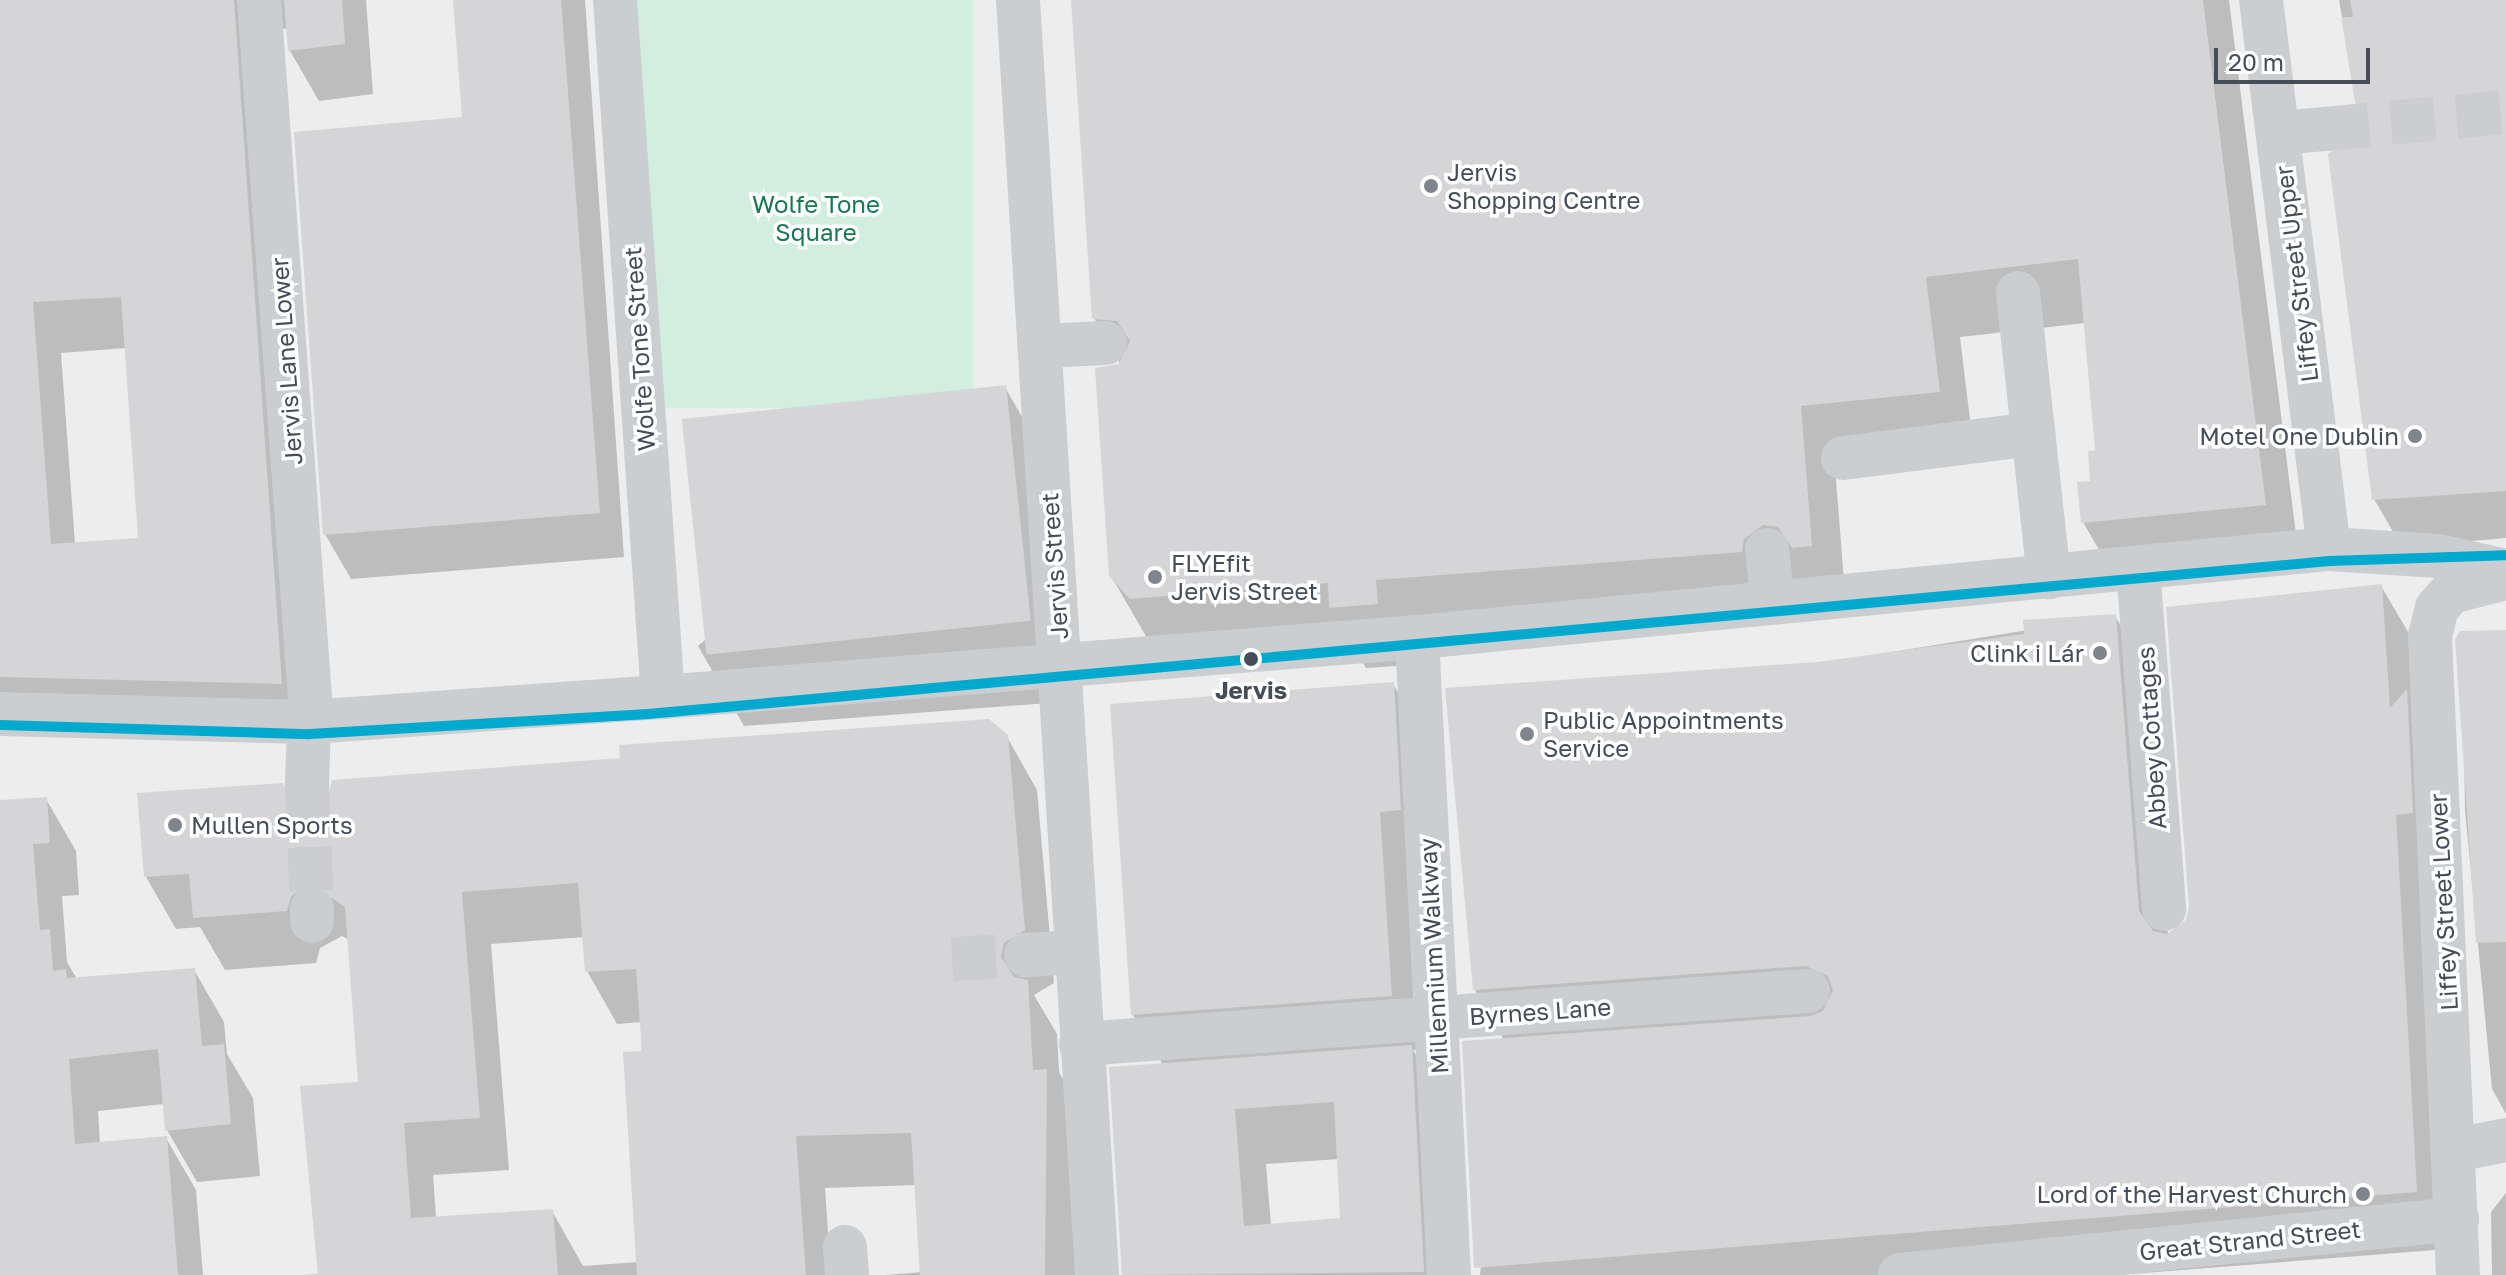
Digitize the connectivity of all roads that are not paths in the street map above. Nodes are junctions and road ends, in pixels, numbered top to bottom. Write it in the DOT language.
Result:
graph roads {
  1 [pos="259,0"];
  2 [pos="615,0"];
  3 [pos="1018,0"];
  4 [pos="2261,0"];
  5 [pos="2325,129"];
  6 [pos="2278,133"];
  7 [pos="2018,293"];
  8 [pos="1105,343"];
  9 [pos="1040,346"];
  10 [pos="2033,434"];
  11 [pos="1843,458"];
  12 [pos="2329,549"];
  13 [pos="1767,550"];
  14 [pos="2138,568"];
  15 [pos="2506,571"];
  16 [pos="2049,577"];
  17 [pos="2506,578"];
  18 [pos="1773,602"];
  19 [pos="1417,637"];
  20 [pos="1061,666"];
  21 [pos="663,697"];
  22 [pos="0,714"];
  23 [pos="310,722"];
  24 [pos="307,781"];
  25 [pos="2164,909"];
  26 [pos="1075,952"];
  27 [pos="1026,955"];
  28 [pos="1808,991"];
  29 [pos="1436,1019"];
  30 [pos="1081,1044"];
  31 [pos="2506,1140"];
  32 [pos="2455,1150"];
  33 [pos="2457,1219"];
  34 [pos="1097,1275"];
  35 [pos="1449,1275"];
  36 [pos="1900,1275"];
  37 [pos="2458,1275"];
  1 -- 23 [label="street, Jervis Lane Lower"];
  2 -- 21 [label="street, Wolfe Tone Street"];
  3 -- 9 [label="street, Jervis Street"];
  4 -- 6 [label="street, Liffey Street Upper"];
  5 -- 6 [label="street"];
  6 -- 12 [label="street, Liffey Street Upper"];
  7 -- 10 [label="street"];
  8 -- 9 [label="street"];
  9 -- 20 [label="street, Jervis Street"];
  10 -- 11 [label="street"];
  10 -- 16 [label="street"];
  12 -- 14 [label="street"];
  12 -- 15 [label="street"];
  13 -- 18 [label="street"];
  14 -- 16 [label="street"];
  14 -- 25 [label="street, Abbey Cottages"];
  16 -- 18 [label="street"];
  17 -- 32 [label="street, Liffey Street Lower"];
  18 -- 19 [label="street"];
  19 -- 20 [label="street"];
  19 -- 29 [label="street, Millennium Walkway"];
  20 -- 21 [label="street"];
  20 -- 26 [label="street, Jervis Street"];
  21 -- 23 [label="street"];
  22 -- 23 [label="street"];
  23 -- 24 [label="street, Jervis Lane Lower"];
  26 -- 27 [label="street"];
  26 -- 30 [label="street, Jervis Street"];
  28 -- 29 [label="street, Byrnes Lane"];
  29 -- 30 [label="street, Byrnes Lane"];
  29 -- 35 [label="street, Millennium Walkway"];
  30 -- 34 [label="street, Jervis Street"];
  31 -- 32 [label="street"];
  32 -- 33 [label="street, Liffey Street Lower"];
  33 -- 36 [label="street, Great Strand Street"];
  33 -- 37 [label="street, Liffey Street Lower"];
}
